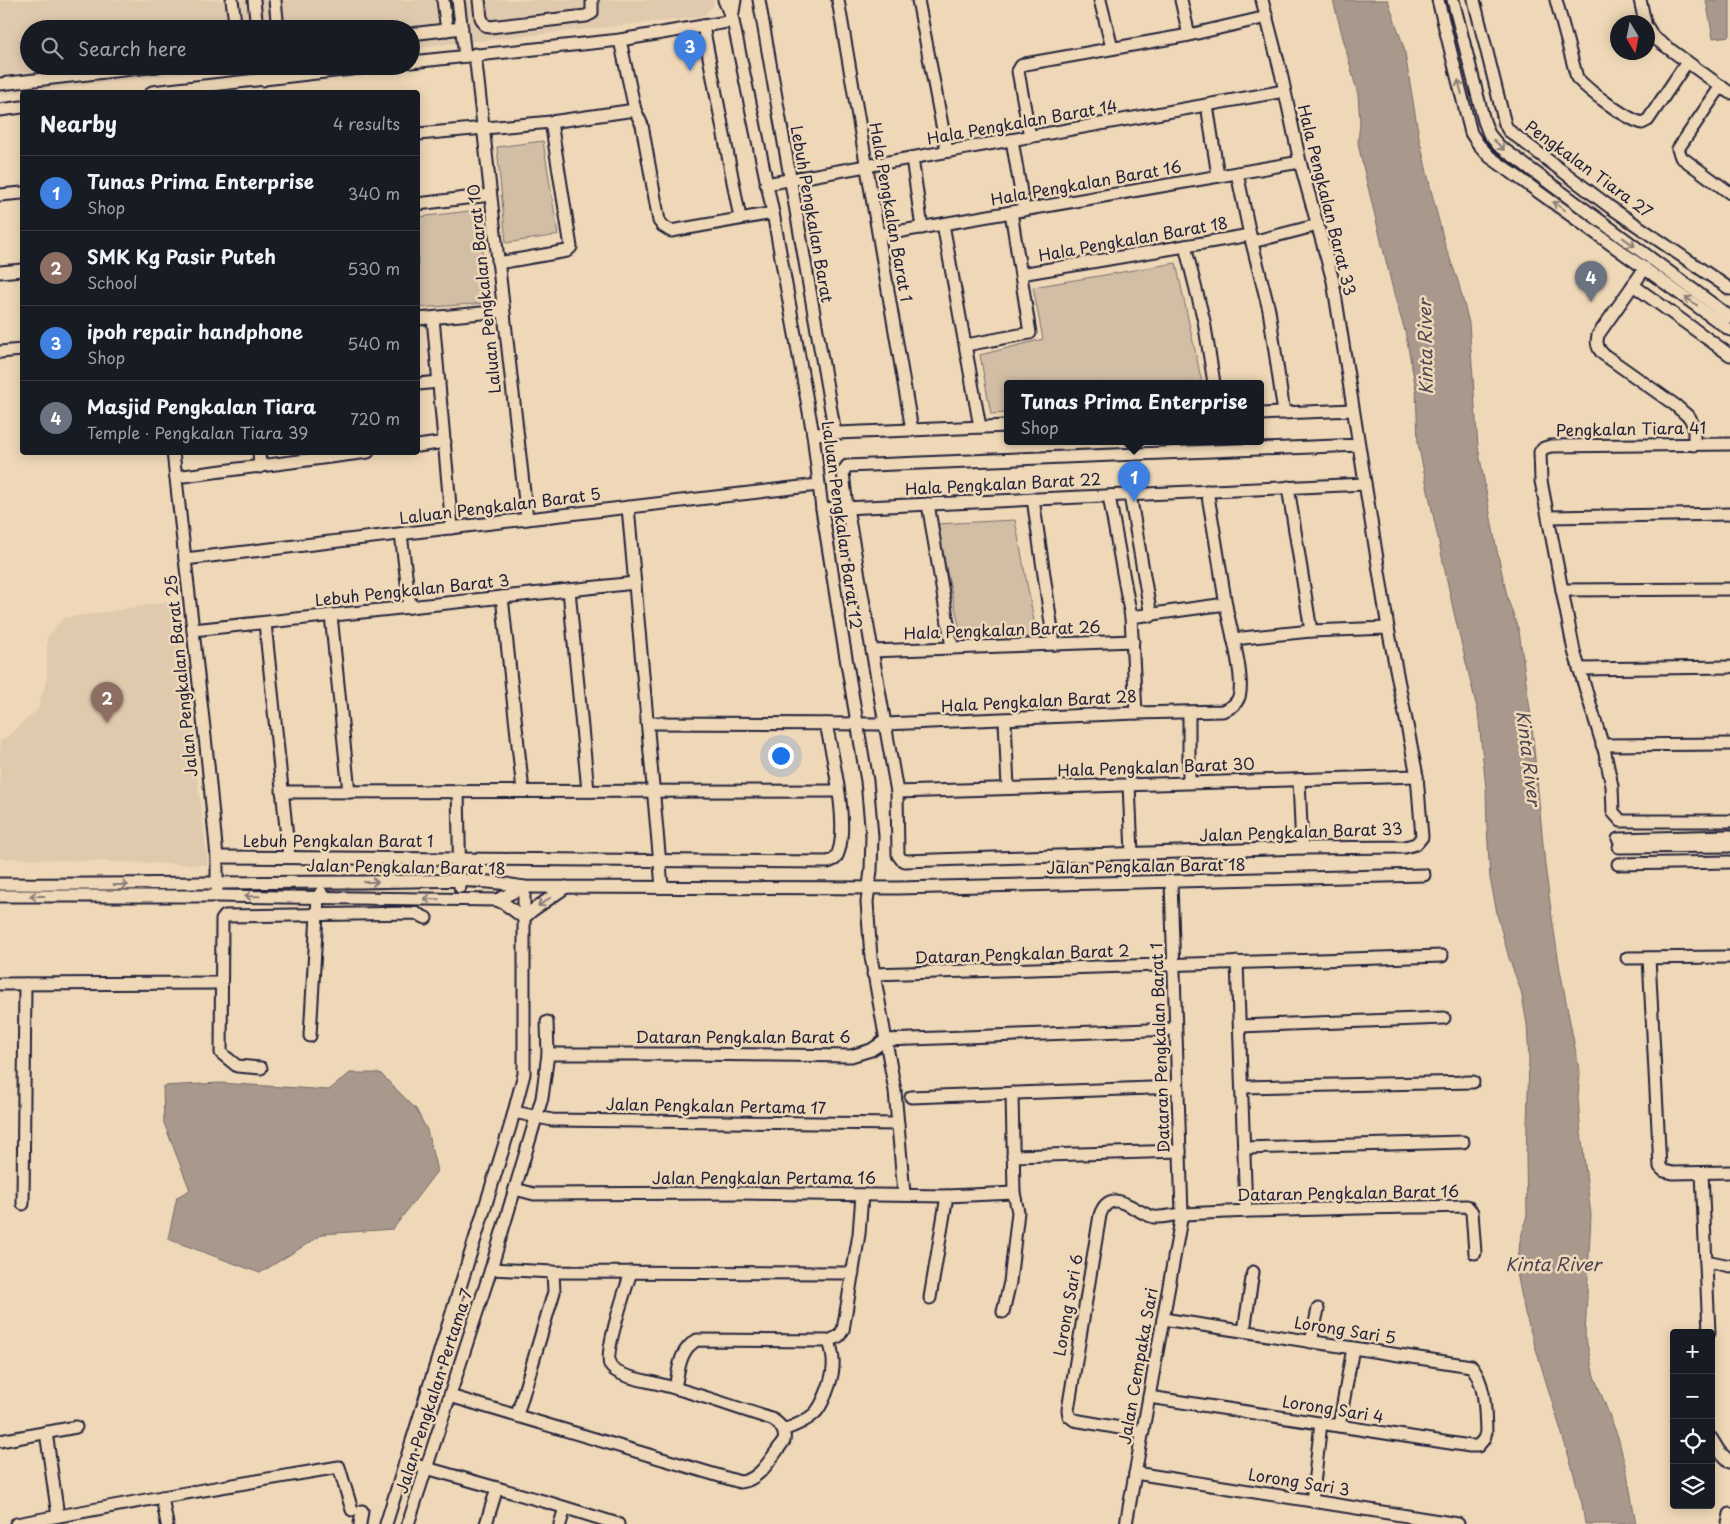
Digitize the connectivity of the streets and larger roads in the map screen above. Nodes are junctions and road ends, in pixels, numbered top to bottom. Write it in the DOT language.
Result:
graph roads {
  1 [pos="232,0"];
  2 [pos="254,0"];
  3 [pos="275,0"];
  4 [pos="443,0"];
  5 [pos="458,0"];
  6 [pos="479,0"];
  7 [pos="592,0"];
  8 [pos="724,0"];
  9 [pos="735,0"];
  10 [pos="759,0"];
  11 [pos="838,0"];
  12 [pos="918,0"];
  13 [pos="1100,0"];
  14 [pos="1181,0"];
  15 [pos="1262,0"];
  16 [pos="1438,0"];
  17 [pos="1453,0"];
  18 [pos="1556,0"];
  19 [pos="1640,0"];
  20 [pos="1475,4"];
  21 [pos="1643,15"];
  22 [pos="1267,17"];
  23 [pos="732,19"];
  24 [pos="235,20"];
  25 [pos="256,20"];
  26 [pos="277,20"];
  27 [pos="703,26"];
  28 [pos="462,28"];
  29 [pos="447,30"];
  30 [pos="420,33"];
  31 [pos="1189,35"];
  32 [pos="1655,38"];
  33 [pos="620,40"];
  34 [pos="1112,48"];
  35 [pos="470,55"];
  36 [pos="420,61"];
  37 [pos="1687,62"];
  38 [pos="79,75"];
  39 [pos="262,75"];
  40 [pos="304,75"];
  41 [pos="263,80"];
  42 [pos="0,84"];
  43 [pos="220,89"];
  44 [pos="197,90"];
  45 [pos="1725,90"];
  46 [pos="1284,92"];
  47 [pos="1207,105"];
  48 [pos="20,107"];
  49 [pos="0,110"];
  50 [pos="635,110"];
  51 [pos="550,122"];
  52 [pos="482,127"];
  53 [pos="420,134"];
  54 [pos="1030,137"];
  55 [pos="1012,140"];
  56 [pos="947,152"];
  57 [pos="912,158"];
  58 [pos="1300,162"];
  59 [pos="866,166"];
  60 [pos="1237,173"];
  61 [pos="1218,176"];
  62 [pos="790,180"];
  63 [pos="766,184"];
  64 [pos="20,193"];
  65 [pos="1730,193"];
  66 [pos="0,195"];
  67 [pos="490,195"];
  68 [pos="420,204"];
  69 [pos="1608,205"];
  70 [pos="1024,210"];
  71 [pos="1011,212"];
  72 [pos="772,213"];
  73 [pos="740,218"];
  74 [pos="1593,223"];
  75 [pos="943,224"];
  76 [pos="1318,225"];
  77 [pos="922,228"];
  78 [pos="879,235"];
  79 [pos="1251,238"];
  80 [pos="1185,246"];
  81 [pos="498,263"];
  82 [pos="1645,268"];
  83 [pos="20,270"];
  84 [pos="0,272"];
  85 [pos="1020,274"];
  86 [pos="1633,285"];
  87 [pos="1730,289"];
  88 [pos="503,311"];
  89 [pos="1730,317"];
  90 [pos="433,318"];
  91 [pos="420,319"];
  92 [pos="1730,330"];
  93 [pos="966,344"];
  94 [pos="20,350"];
  95 [pos="0,352"];
  96 [pos="1730,355"];
  97 [pos="1214,380"];
  98 [pos="439,382"];
  99 [pos="420,384"];
  100 [pos="1353,410"];
  101 [pos="1284,413"];
  102 [pos="1264,414"];
  103 [pos="1004,426"];
  104 [pos="980,427"];
  105 [pos="912,430"];
  106 [pos="835,433"];
  107 [pos="813,434"];
  108 [pos="445,442"];
  109 [pos="1730,444"];
  110 [pos="1359,445"];
  111 [pos="1694,445"];
  112 [pos="420,446"];
  113 [pos="173,455"];
  114 [pos="259,455"];
  115 [pos="346,455"];
  116 [pos="260,467"];
  117 [pos="176,477"];
  118 [pos="1365,484"];
  119 [pos="818,485"];
  120 [pos="1288,487"];
  121 [pos="1207,491"];
  122 [pos="1130,495"];
  123 [pos="1110,496"];
  124 [pos="1033,499"];
  125 [pos="928,504"];
  126 [pos="628,507"];
  127 [pos="847,508"];
  128 [pos="822,509"];
  129 [pos="1730,514"];
  130 [pos="1548,517"];
  131 [pos="527,519"];
  132 [pos="452,528"];
  133 [pos="401,534"];
  134 [pos="185,559"];
  135 [pos="635,583"];
  136 [pos="1730,589"];
  137 [pos="568,590"];
  138 [pos="1568,590"];
  139 [pos="502,597"];
  140 [pos="1226,604"];
  141 [pos="410,607"];
  142 [pos="331,616"];
  143 [pos="1151,616"];
  144 [pos="1131,617"];
  145 [pos="265,623"];
  146 [pos="1388,628"];
  147 [pos="193,630"];
  148 [pos="1311,631"];
  149 [pos="1233,639"];
  150 [pos="1132,641"];
  151 [pos="1054,644"];
  152 [pos="952,647"];
  153 [pos="872,651"];
  154 [pos="1730,667"];
  155 [pos="1579,668"];
  156 [pos="1189,712"];
  157 [pos="1136,713"];
  158 [pos="1005,720"];
  159 [pos="647,723"];
  160 [pos="826,724"];
  161 [pos="858,724"];
  162 [pos="885,724"];
  163 [pos="1730,744"];
  164 [pos="1602,745"];
  165 [pos="1417,776"];
  166 [pos="1299,780"];
  167 [pos="1189,782"];
  168 [pos="1129,784"];
  169 [pos="1008,788"];
  170 [pos="458,791"];
  171 [pos="523,791"];
  172 [pos="588,791"];
  173 [pos="653,791"];
  174 [pos="838,791"];
  175 [pos="282,792"];
  176 [pos="349,792"];
  177 [pos="897,792"];
  178 [pos="1730,821"];
  179 [pos="1730,836"];
  180 [pos="1714,841"];
  181 [pos="1618,843"];
  182 [pos="1730,846"];
  183 [pos="1302,848"];
  184 [pos="1132,854"];
  185 [pos="217,857"];
  186 [pos="289,857"];
  187 [pos="460,858"];
  188 [pos="659,860"];
  189 [pos="1714,862"];
  190 [pos="1730,862"];
  191 [pos="1618,864"];
  192 [pos="1424,875"];
  193 [pos="460,881"];
  194 [pos="285,882"];
  195 [pos="352,882"];
  196 [pos="1171,882"];
  197 [pos="217,883"];
  198 [pos="0,884"];
  199 [pos="524,887"];
  200 [pos="566,887"];
  201 [pos="662,887"];
  202 [pos="869,887"];
  203 [pos="0,896"];
  204 [pos="218,896"];
  205 [pos="272,897"];
  206 [pos="318,897"];
  207 [pos="362,898"];
  208 [pos="461,899"];
  209 [pos="497,900"];
  210 [pos="317,914"];
  211 [pos="426,918"];
  212 [pos="524,918"];
  213 [pos="1442,956"];
  214 [pos="1730,957"];
  215 [pos="1627,958"];
  216 [pos="1649,958"];
  217 [pos="1237,962"];
  218 [pos="1173,966"];
  219 [pos="873,974"];
  220 [pos="221,983"];
  221 [pos="0,984"];
  222 [pos="25,984"];
  223 [pos="1444,1018"];
  224 [pos="547,1022"];
  225 [pos="1240,1026"];
  226 [pos="1175,1028"];
  227 [pos="310,1036"];
  228 [pos="886,1040"];
  229 [pos="548,1054"];
  230 [pos="261,1068"];
  231 [pos="1473,1082"];
  232 [pos="1177,1087"];
  233 [pos="1242,1087"];
  234 [pos="1012,1093"];
  235 [pos="911,1097"];
  236 [pos="514,1112"];
  237 [pos="535,1116"];
  238 [pos="898,1124"];
  239 [pos="1463,1142"];
  240 [pos="1244,1148"];
  241 [pos="1180,1151"];
  242 [pos="1013,1156"];
  243 [pos="1730,1172"];
  244 [pos="1702,1173"];
  245 [pos="515,1189"];
  246 [pos="1014,1193"];
  247 [pos="904,1194"];
  248 [pos="862,1195"];
  249 [pos="947,1196"];
  250 [pos="23,1204"];
  251 [pos="1246,1211"];
  252 [pos="1182,1214"];
  253 [pos="1475,1253"];
  254 [pos="1706,1261"];
  255 [pos="1730,1266"];
  256 [pos="491,1269"];
  257 [pos="553,1272"];
  258 [pos="631,1272"];
  259 [pos="1253,1272"];
  260 [pos="853,1273"];
  261 [pos="930,1298"];
  262 [pos="1318,1309"];
  263 [pos="1003,1312"];
  264 [pos="1163,1319"];
  265 [pos="1709,1329"];
  266 [pos="1244,1331"];
  267 [pos="829,1341"];
  268 [pos="1310,1342"];
  269 [pos="1353,1348"];
  270 [pos="675,1388"];
  271 [pos="450,1396"];
  272 [pos="1149,1397"];
  273 [pos="1485,1414"];
  274 [pos="517,1415"];
  275 [pos="1321,1423"];
  276 [pos="1338,1426"];
  277 [pos="76,1427"];
  278 [pos="783,1430"];
  279 [pos="46,1432"];
  280 [pos="1143,1432"];
  281 [pos="0,1441"];
  282 [pos="1715,1444"];
  283 [pos="405,1462"];
  284 [pos="1730,1462"];
  285 [pos="428,1467"];
  286 [pos="1136,1473"];
  287 [pos="497,1488"];
  288 [pos="162,1497"];
  289 [pos="1312,1501"];
  290 [pos="565,1508"];
  291 [pos="1730,1514"];
  292 [pos="58,1516"];
  293 [pos="16,1524"];
  294 [pos="167,1524"];
  295 [pos="360,1524"];
  296 [pos="386,1524"];
  297 [pos="408,1524"];
  298 [pos="486,1524"];
  299 [pos="560,1524"];
  300 [pos="618,1524"];
  301 [pos="1126,1524"];
  302 [pos="1458,1524"];
  303 [pos="1728,1524"];
  1 -- 24 [label="street"];
  2 -- 25 [label="street"];
  3 -- 26 [label="street"];
  4 -- 29 [label="street"];
  5 -- 28 [label="street, Laluan Pengkalan Barat 10"];
  6 -- 7 [label="street"];
  8 -- 23 [label="street, Laluan Pengkalan Barat 12"];
  9 -- 23 [label="street, Laluan Pengkalan Barat 12"];
  10 -- 62 [label="street, Lebuh Pengkalan Barat"];
  11 -- 59 [label="street, Hala Pengkalan Barat 1"];
  12 -- 56 [label="street"];
  13 -- 34 [label="street"];
  14 -- 31 [label="street"];
  15 -- 22 [label="street, Hala Pengkalan Barat 33"];
  74 -- 16 [label="street, one-way"];
  17 -- 74 [label="street, one-way"];
  18 -- 37 [label="street"];
  19 -- 21 [label="street"];
  20 -- 69 [label="street, Pengkalan Tiara 27"];
  22 -- 31 [label="street"];
  22 -- 46 [label="street, Hala Pengkalan Barat 33"];
  23 -- 27 [label="street"];
  23 -- 63 [label="street, Laluan Pengkalan Barat 12"];
  27 -- 33 [label="street"];
  27 -- 73 [label="street"];
  28 -- 29 [label="street"];
  28 -- 35 [label="street, Laluan Pengkalan Barat 10"];
  29 -- 30 [label="street"];
  31 -- 34 [label="street"];
  32 -- 37 [label="street"];
  33 -- 35 [label="street"];
  33 -- 50 [label="street"];
  34 -- 54 [label="street"];
  35 -- 36 [label="street"];
  35 -- 52 [label="street, Laluan Pengkalan Barat 10"];
  37 -- 45 [label="street"];
  38 -- 42 [label="street"];
  39 -- 41 [label="street"];
  40 -- 41 [label="street"];
  41 -- 43 [label="street"];
  43 -- 44 [label="street"];
  45 -- 65 [label="street"];
  46 -- 47 [label="street, Hala Pengkalan Barat 14"];
  46 -- 58 [label="street, Hala Pengkalan Barat 33"];
  47 -- 54 [label="street, Hala Pengkalan Barat 14"];
  47 -- 61 [label="street"];
  48 -- 49 [label="street"];
  50 -- 51 [label="street"];
  50 -- 73 [label="street"];
  51 -- 52 [label="street"];
  51 -- 81 [label="street"];
  52 -- 53 [label="street"];
  52 -- 67 [label="street, Laluan Pengkalan Barat 10"];
  54 -- 55 [label="street, Hala Pengkalan Barat 14"];
  55 -- 56 [label="street, Hala Pengkalan Barat 14"];
  55 -- 70 [label="street"];
  56 -- 57 [label="street, Hala Pengkalan Barat 14"];
  57 -- 59 [label="street, Hala Pengkalan Barat 14"];
  57 -- 77 [label="street"];
  58 -- 60 [label="street, Hala Pengkalan Barat 16"];
  58 -- 76 [label="street, Hala Pengkalan Barat 33"];
  59 -- 62 [label="street, Hala Pengkalan Barat 14"];
  59 -- 78 [label="street, Hala Pengkalan Barat 1"];
  60 -- 61 [label="street, Hala Pengkalan Barat 16"];
  60 -- 79 [label="street"];
  61 -- 70 [label="street, Hala Pengkalan Barat 16"];
  62 -- 63 [label="street, Hala Pengkalan Barat 14"];
  62 -- 106 [label="street, Lebuh Pengkalan Barat"];
  63 -- 72 [label="street, Laluan Pengkalan Barat 12"];
  64 -- 66 [label="street"];
  67 -- 68 [label="street"];
  67 -- 81 [label="street, Laluan Pengkalan Barat 10"];
  69 -- 74 [label="street"];
  69 -- 87 [label="street, Pengkalan Tiara 27"];
  70 -- 71 [label="street, Hala Pengkalan Barat 16"];
  71 -- 75 [label="street, Hala Pengkalan Barat 16"];
  71 -- 85 [label="street"];
  72 -- 73 [label="street"];
  72 -- 107 [label="street, Laluan Pengkalan Barat 12"];
  74 -- 82 [label="street"];
  74 -- 89 [label="street, one-way"];
  75 -- 77 [label="street, Hala Pengkalan Barat 16"];
  75 -- 93 [label="street"];
  76 -- 79 [label="street, Hala Pengkalan Barat 18"];
  76 -- 100 [label="street, Hala Pengkalan Barat 33"];
  77 -- 78 [label="street, Hala Pengkalan Barat 16"];
  78 -- 105 [label="street, Hala Pengkalan Barat 1"];
  79 -- 80 [label="street, Hala Pengkalan Barat 18"];
  79 -- 101 [label="street"];
  80 -- 85 [label="street, Hala Pengkalan Barat 18"];
  80 -- 97 [label="street"];
  81 -- 88 [label="street, Laluan Pengkalan Barat 10"];
  82 -- 86 [label="street"];
  92 -- 82 [label="street, one-way"];
  83 -- 84 [label="street"];
  85 -- 93 [label="street"];
  86 -- 96 [label="street"];
  86 -- 111 [label="street"];
  88 -- 90 [label="street"];
  88 -- 131 [label="street, Laluan Pengkalan Barat 10"];
  90 -- 91 [label="street"];
  90 -- 98 [label="street"];
  93 -- 104 [label="street"];
  94 -- 95 [label="street"];
  98 -- 99 [label="street"];
  98 -- 108 [label="street"];
  100 -- 101 [label="street"];
  100 -- 110 [label="street, Jalan Pengkalan Barat 33"];
  101 -- 102 [label="street"];
  103 -- 104 [label="street"];
  104 -- 105 [label="street"];
  105 -- 106 [label="street"];
  106 -- 107 [label="street"];
  107 -- 119 [label="street, Laluan Pengkalan Barat 12"];
  108 -- 112 [label="street"];
  108 -- 132 [label="street"];
  109 -- 111 [label="street, Pengkalan Tiara 41"];
  110 -- 118 [label="street, Jalan Pengkalan Barat 33"];
  110 -- 127 [label="street"];
  111 -- 130 [label="street, Pengkalan Tiara 41"];
  113 -- 117 [label="street, Jalan Pengkalan Barat 25"];
  114 -- 116 [label="street"];
  115 -- 116 [label="street"];
  116 -- 117 [label="street"];
  117 -- 134 [label="street, Jalan Pengkalan Barat 25"];
  118 -- 120 [label="street, Hala Pengkalan Barat 22"];
  118 -- 146 [label="street, Jalan Pengkalan Barat 33"];
  119 -- 126 [label="street, Laluan Pengkalan Barat 5"];
  119 -- 128 [label="street, Laluan Pengkalan Barat 12"];
  120 -- 121 [label="street, Hala Pengkalan Barat 22"];
  120 -- 148 [label="street"];
  121 -- 122 [label="street, Hala Pengkalan Barat 22"];
  121 -- 140 [label="street"];
  122 -- 123 [label="street, Hala Pengkalan Barat 22"];
  122 -- 143 [label="street"];
  123 -- 124 [label="street, Hala Pengkalan Barat 22"];
  123 -- 144 [label="street"];
  124 -- 125 [label="street, Hala Pengkalan Barat 22"];
  124 -- 151 [label="street"];
  125 -- 127 [label="street, Hala Pengkalan Barat 22"];
  125 -- 152 [label="street"];
  126 -- 131 [label="street, Laluan Pengkalan Barat 5"];
  126 -- 135 [label="street"];
  127 -- 128 [label="street, Hala Pengkalan Barat 22"];
  127 -- 153 [label="street"];
  128 -- 161 [label="street, Laluan Pengkalan Barat 12"];
  129 -- 130 [label="street"];
  130 -- 138 [label="street"];
  131 -- 132 [label="street, Laluan Pengkalan Barat 5"];
  132 -- 133 [label="street, Laluan Pengkalan Barat 5"];
  133 -- 134 [label="street, Laluan Pengkalan Barat 5"];
  133 -- 141 [label="street"];
  134 -- 147 [label="street, Jalan Pengkalan Barat 25"];
  135 -- 137 [label="street, Lebuh Pengkalan Barat 3"];
  135 -- 159 [label="street"];
  136 -- 138 [label="street"];
  137 -- 139 [label="street, Lebuh Pengkalan Barat 3"];
  137 -- 172 [label="street"];
  138 -- 155 [label="street"];
  139 -- 141 [label="street, Lebuh Pengkalan Barat 3"];
  139 -- 171 [label="street"];
  140 -- 143 [label="street"];
  140 -- 149 [label="street"];
  141 -- 142 [label="street, Lebuh Pengkalan Barat 3"];
  142 -- 145 [label="street, Lebuh Pengkalan Barat 3"];
  142 -- 176 [label="street"];
  143 -- 144 [label="street"];
  144 -- 150 [label="street"];
  145 -- 147 [label="street, Lebuh Pengkalan Barat 3"];
  145 -- 175 [label="street"];
  146 -- 148 [label="street"];
  146 -- 165 [label="street, Jalan Pengkalan Barat 33"];
  147 -- 185 [label="street, Jalan Pengkalan Barat 25"];
  148 -- 149 [label="street"];
  149 -- 156 [label="street, Hala Pengkalan Barat 28"];
  150 -- 151 [label="street, Hala Pengkalan Barat 26"];
  150 -- 157 [label="street"];
  151 -- 152 [label="street, Hala Pengkalan Barat 26"];
  152 -- 153 [label="street, Hala Pengkalan Barat 26"];
  153 -- 162 [label="street"];
  154 -- 155 [label="street"];
  155 -- 164 [label="street"];
  156 -- 157 [label="street, Hala Pengkalan Barat 28"];
  156 -- 167 [label="street"];
  157 -- 158 [label="street, Hala Pengkalan Barat 28"];
  158 -- 162 [label="street, Hala Pengkalan Barat 28"];
  158 -- 169 [label="street"];
  159 -- 160 [label="street, Hala Pengkalan Barat 28"];
  159 -- 173 [label="street"];
  160 -- 161 [label="street, Hala Pengkalan Barat 28"];
  160 -- 174 [label="street"];
  161 -- 162 [label="street, Hala Pengkalan Barat 28"];
  161 -- 202 [label="street, Laluan Pengkalan Barat 12"];
  162 -- 177 [label="street"];
  163 -- 164 [label="street"];
  164 -- 178 [label="street"];
  165 -- 166 [label="street, Hala Pengkalan Barat 30"];
  165 -- 183 [label="street, Jalan Pengkalan Barat 33"];
  166 -- 167 [label="street, Hala Pengkalan Barat 30"];
  166 -- 183 [label="street"];
  167 -- 168 [label="street, Hala Pengkalan Barat 30"];
  168 -- 169 [label="street, Hala Pengkalan Barat 30"];
  168 -- 184 [label="street"];
  169 -- 177 [label="street, Hala Pengkalan Barat 30"];
  170 -- 171 [label="street"];
  170 -- 176 [label="street"];
  170 -- 187 [label="street"];
  171 -- 172 [label="street"];
  172 -- 173 [label="street"];
  173 -- 174 [label="street"];
  173 -- 188 [label="street"];
  174 -- 188 [label="street, Lebuh Pengkalan Barat 1"];
  175 -- 176 [label="street"];
  175 -- 186 [label="street"];
  177 -- 184 [label="street, Jalan Pengkalan Barat 33"];
  179 -- 180 [label="street"];
  180 -- 181 [label="street"];
  180 -- 182 [label="street"];
  180 -- 189 [label="street"];
  183 -- 184 [label="street, Jalan Pengkalan Barat 33"];
  185 -- 186 [label="street, Lebuh Pengkalan Barat 1"];
  185 -- 197 [label="street, Jalan Pengkalan Barat 25"];
  186 -- 187 [label="street, Lebuh Pengkalan Barat 1"];
  187 -- 188 [label="street, Lebuh Pengkalan Barat 1"];
  187 -- 193 [label="street"];
  188 -- 201 [label="street"];
  189 -- 190 [label="street"];
  189 -- 191 [label="street"];
  192 -- 196 [label="street, Jalan Pengkalan Barat 18"];
  195 -- 193 [label="street, Jalan Pengkalan Barat 18, one-way"];
  193 -- 199 [label="street, Jalan Pengkalan Barat 18"];
  193 -- 208 [label="street"];
  194 -- 195 [label="street, Jalan Pengkalan Barat 18"];
  194 -- 197 [label="street, Jalan Pengkalan Barat 18"];
  194 -- 206 [label="street"];
  195 -- 206 [label="street"];
  196 -- 202 [label="street, Jalan Pengkalan Barat 18"];
  196 -- 218 [label="street, Dataran Pengkalan Barat 1"];
  198 -- 197 [label="street, Jalan Pengkalan Barat 18, one-way"];
  197 -- 204 [label="street, Jalan Pengkalan Barat 25"];
  199 -- 200 [label="street, Jalan Pengkalan Barat 18"];
  199 -- 209 [label="street, Jalan Pengkalan Barat 18"];
  199 -- 212 [label="street"];
  200 -- 201 [label="street, Jalan Pengkalan Barat 18"];
  200 -- 212 [label="street, one-way"];
  201 -- 202 [label="street, Jalan Pengkalan Barat 18"];
  202 -- 219 [label="street, Laluan Pengkalan Barat 12"];
  204 -- 203 [label="street, Jalan Pengkalan Barat 18, one-way"];
  205 -- 204 [label="street, Jalan Pengkalan Barat 18, one-way"];
  205 -- 206 [label="street, Jalan Pengkalan Barat 18"];
  205 -- 210 [label="street"];
  206 -- 207 [label="street, Jalan Pengkalan Barat 18"];
  206 -- 210 [label="street"];
  208 -- 207 [label="street, Jalan Pengkalan Barat 18, one-way"];
  207 -- 210 [label="street"];
  208 -- 209 [label="street, Jalan Pengkalan Barat 18"];
  209 -- 212 [label="street"];
  210 -- 211 [label="street"];
  210 -- 220 [label="street"];
  210 -- 227 [label="street"];
  212 -- 236 [label="street"];
  213 -- 217 [label="street, Dataran Pengkalan Barat 2"];
  214 -- 216 [label="street"];
  215 -- 216 [label="street"];
  216 -- 244 [label="street"];
  217 -- 218 [label="street, Dataran Pengkalan Barat 2"];
  217 -- 225 [label="street"];
  218 -- 219 [label="street, Dataran Pengkalan Barat 2"];
  218 -- 226 [label="street, Dataran Pengkalan Barat 1"];
  219 -- 228 [label="street, Laluan Pengkalan Barat 12"];
  220 -- 222 [label="street"];
  220 -- 230 [label="street"];
  221 -- 222 [label="street"];
  222 -- 250 [label="street"];
  223 -- 225 [label="street"];
  224 -- 229 [label="street, Jalan Pengkalan Pertama 7"];
  225 -- 233 [label="street"];
  226 -- 228 [label="street, Dataran Pengkalan Barat 6"];
  226 -- 232 [label="street, Dataran Pengkalan Barat 1"];
  228 -- 229 [label="street, Dataran Pengkalan Barat 6"];
  228 -- 238 [label="street, Laluan Pengkalan Barat 12"];
  229 -- 237 [label="street, Jalan Pengkalan Pertama 7"];
  231 -- 233 [label="street"];
  232 -- 234 [label="street"];
  232 -- 241 [label="street, Dataran Pengkalan Barat 1"];
  233 -- 240 [label="street"];
  234 -- 235 [label="street"];
  234 -- 242 [label="street"];
  236 -- 237 [label="street, Jalan Pengkalan Pertama 17"];
  236 -- 283 [label="street"];
  237 -- 238 [label="street, Jalan Pengkalan Pertama 17"];
  237 -- 245 [label="street, Jalan Pengkalan Pertama 7"];
  238 -- 247 [label="street, Laluan Pengkalan Barat 12"];
  239 -- 240 [label="street"];
  240 -- 251 [label="street"];
  241 -- 242 [label="street"];
  241 -- 252 [label="street, Dataran Pengkalan Barat 1"];
  242 -- 246 [label="street"];
  243 -- 244 [label="street"];
  244 -- 254 [label="street"];
  245 -- 248 [label="street, Jalan Pengkalan Pertama 16"];
  245 -- 256 [label="street, Jalan Pengkalan Pertama 7"];
  246 -- 249 [label="street, Jalan Pengkalan Pertama 16"];
  246 -- 263 [label="street"];
  247 -- 248 [label="street, Jalan Pengkalan Pertama 16"];
  247 -- 249 [label="street, Jalan Pengkalan Pertama 16"];
  248 -- 260 [label="street"];
  249 -- 261 [label="street"];
  251 -- 252 [label="street, Dataran Pengkalan Barat 16"];
  251 -- 253 [label="street, Dataran Pengkalan Barat 16"];
  252 -- 264 [label="street, Jalan Cempaka Sari"];
  252 -- 280 [label="street, Lorong Sari 6"];
  254 -- 255 [label="street"];
  254 -- 265 [label="street"];
  256 -- 257 [label="street"];
  256 -- 271 [label="street, Jalan Pengkalan Pertama 7"];
  257 -- 258 [label="street"];
  257 -- 274 [label="street"];
  258 -- 260 [label="street"];
  258 -- 270 [label="street"];
  259 -- 266 [label="street"];
  260 -- 267 [label="street"];
  262 -- 268 [label="street"];
  264 -- 266 [label="street, Lorong Sari 5"];
  264 -- 272 [label="street, Jalan Cempaka Sari"];
  266 -- 268 [label="street, Lorong Sari 5"];
  267 -- 270 [label="street"];
  267 -- 278 [label="street"];
  268 -- 269 [label="street, Lorong Sari 5"];
  269 -- 273 [label="street, Lorong Sari 5"];
  269 -- 276 [label="street"];
  270 -- 278 [label="street"];
  271 -- 274 [label="street"];
  271 -- 285 [label="street, Jalan Pengkalan Pertama 7"];
  272 -- 275 [label="street, Lorong Sari 4"];
  272 -- 280 [label="street, Jalan Cempaka Sari"];
  273 -- 276 [label="street, Lorong Sari 4"];
  274 -- 278 [label="street"];
  275 -- 276 [label="street, Lorong Sari 4"];
  275 -- 289 [label="street"];
  277 -- 279 [label="street"];
  279 -- 281 [label="street"];
  279 -- 292 [label="street"];
  280 -- 286 [label="street, Jalan Cempaka Sari"];
  282 -- 284 [label="street"];
  283 -- 285 [label="street"];
  283 -- 296 [label="street"];
  285 -- 287 [label="street"];
  285 -- 297 [label="street, Jalan Pengkalan Pertama 7"];
  286 -- 289 [label="street, Lorong Sari 3"];
  286 -- 301 [label="street, Jalan Cempaka Sari"];
  287 -- 290 [label="street"];
  287 -- 298 [label="street"];
  288 -- 292 [label="street"];
  288 -- 294 [label="street"];
  288 -- 295 [label="street"];
  289 -- 302 [label="street, Lorong Sari 3"];
  290 -- 299 [label="street"];
  290 -- 300 [label="street"];
  291 -- 303 [label="street"];
  292 -- 293 [label="street"];
}
